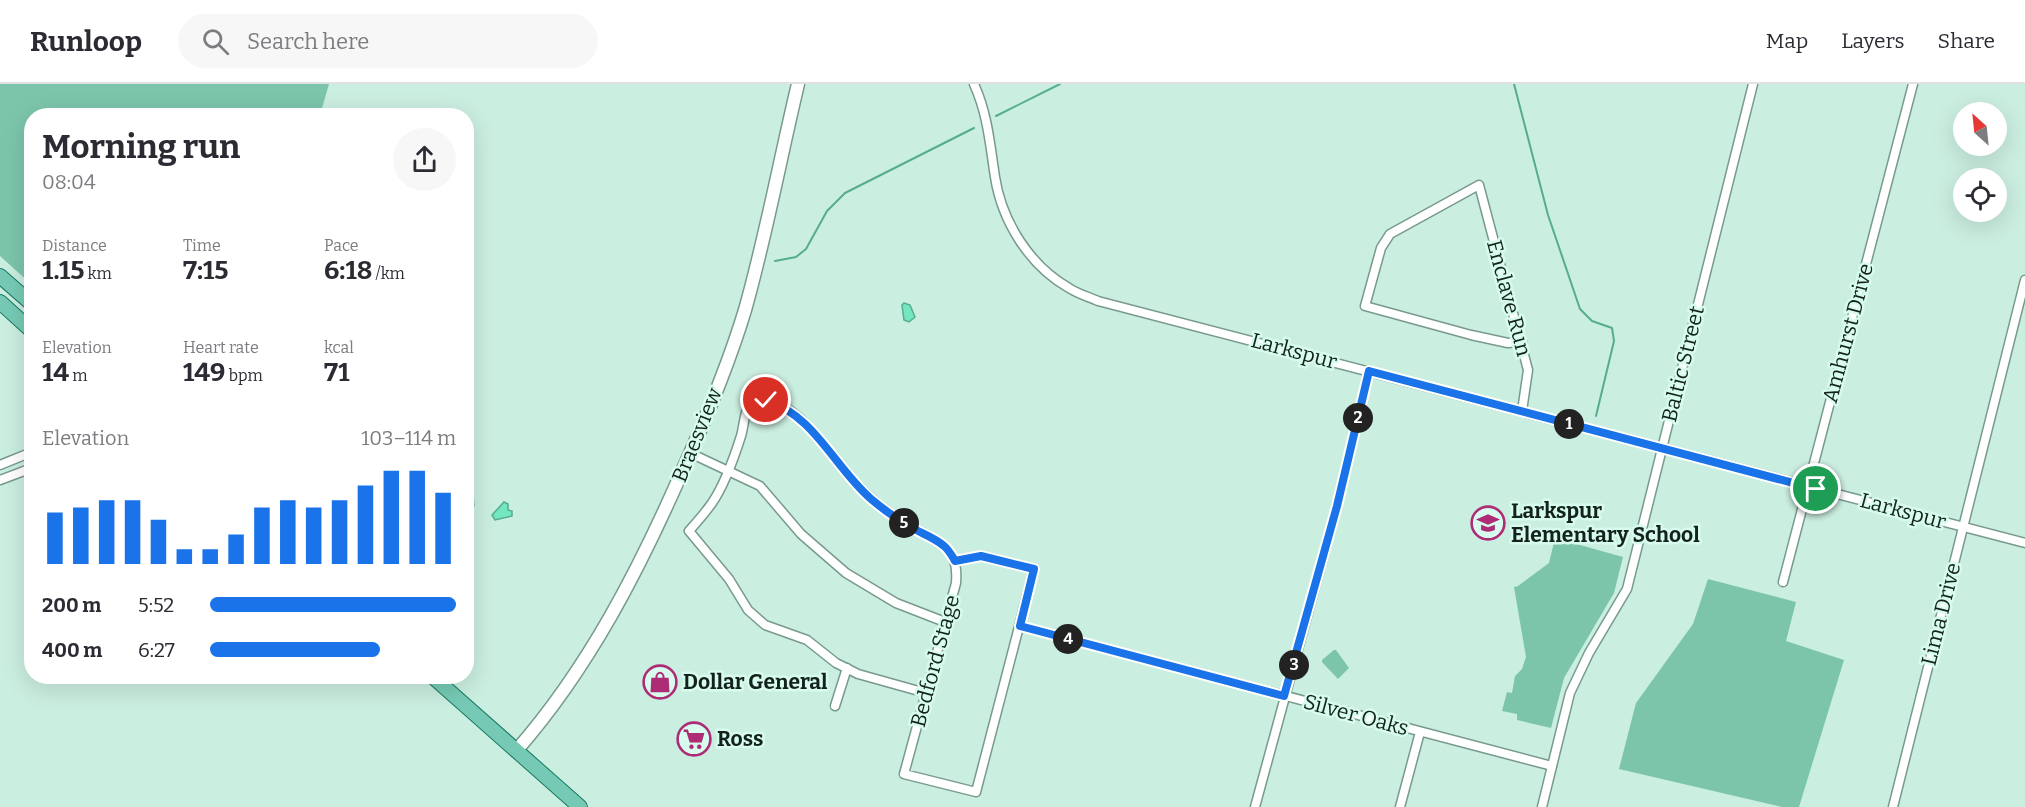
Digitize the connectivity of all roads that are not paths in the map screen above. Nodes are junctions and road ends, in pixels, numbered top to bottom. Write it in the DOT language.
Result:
graph roads {
  1 [pos="798,84"];
  2 [pos="974,84"];
  3 [pos="1753,84"];
  4 [pos="1913,84"];
  5 [pos="0,276"];
  6 [pos="2025,280"];
  7 [pos="24,297"];
  8 [pos="0,302"];
  9 [pos="24,324"];
  10 [pos="1522,342"];
  11 [pos="1369,371"];
  12 [pos="1522,411"];
  13 [pos="1662,448"];
  14 [pos="690,453"];
  15 [pos="24,455"];
  16 [pos="0,465"];
  17 [pos="24,471"];
  18 [pos="727,471"];
  19 [pos="0,480"];
  20 [pos="1809,487"];
  21 [pos="1962,527"];
  22 [pos="2025,543"];
  23 [pos="955,561"];
  24 [pos="1783,582"];
  25 [pos="945,622"];
  26 [pos="1020,626"];
  27 [pos="847,668"];
  28 [pos="441,684"];
  29 [pos="926,693"];
  30 [pos="1284,696"];
  31 [pos="835,706"];
  32 [pos="1420,732"];
  33 [pos="516,751"];
  34 [pos="1552,766"];
  35 [pos="580,807"];
  36 [pos="1255,807"];
  37 [pos="1400,807"];
  38 [pos="1542,807"];
  39 [pos="1893,807"];
  1 -- 14 [label="street, Braesview"];
  2 -- 11 [label="street, Larkspur"];
  3 -- 13 [label="street, Baltic Street"];
  4 -- 20 [label="street, Amhurst Drive"];
  5 -- 7 [label="main road"];
  6 -- 21 [label="street, Lima Drive"];
  8 -- 9 [label="main road"];
  10 -- 10 [label="street, Enclave Run"];
  10 -- 12 [label="street, Enclave Run"];
  11 -- 12 [label="street, Larkspur"];
  11 -- 30 [label="street"];
  12 -- 13 [label="street, Larkspur"];
  13 -- 20 [label="street, Larkspur"];
  13 -- 34 [label="street, Baltic Street"];
  14 -- 18 [label="street"];
  14 -- 33 [label="street, Braesview"];
  15 -- 16 [label="street"];
  17 -- 19 [label="street"];
  18 -- 23 [label="street"];
  18 -- 25 [label="street"];
  18 -- 27 [label="street"];
  20 -- 21 [label="street, Larkspur"];
  20 -- 24 [label="street, Amhurst Drive"];
  21 -- 22 [label="street, Larkspur"];
  21 -- 39 [label="street, Lima Drive"];
  23 -- 25 [label="street, Bedford Stage"];
  23 -- 26 [label="street"];
  25 -- 29 [label="street, Bedford Stage"];
  26 -- 29 [label="street, Bedford Stage"];
  26 -- 30 [label="street, Silver Oaks"];
  27 -- 29 [label="street"];
  27 -- 31 [label="street"];
  28 -- 33 [label="main road"];
  30 -- 32 [label="street, Silver Oaks"];
  30 -- 36 [label="street"];
  32 -- 34 [label="street, Silver Oaks"];
  32 -- 37 [label="street"];
  33 -- 35 [label="main road"];
  34 -- 38 [label="street, Baltic Street"];
}
